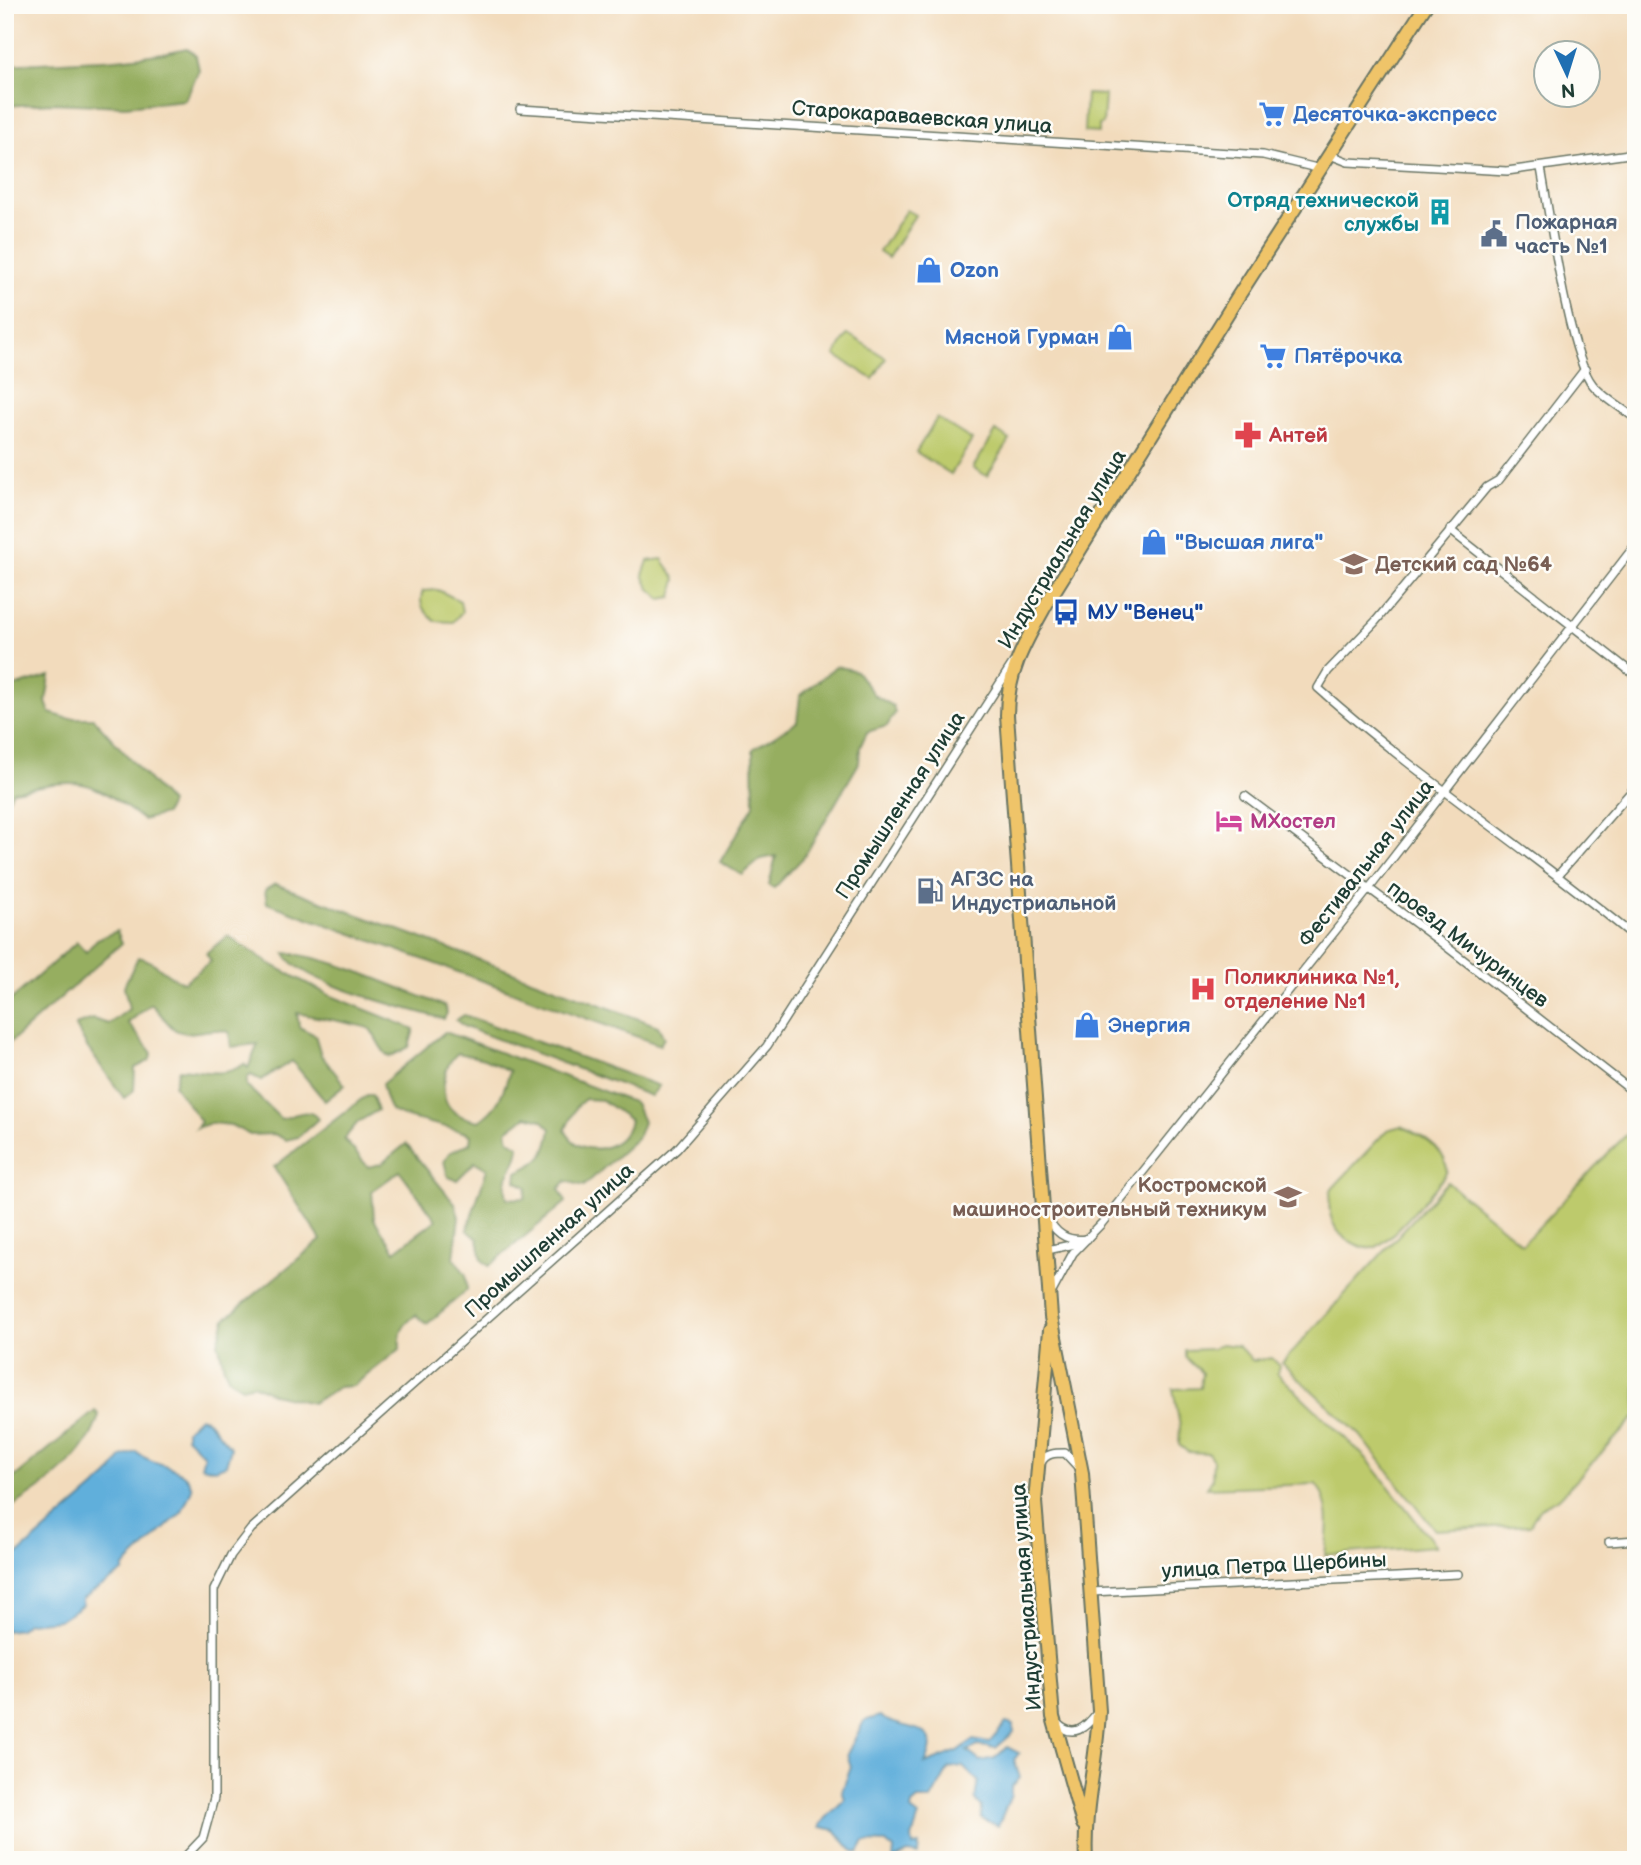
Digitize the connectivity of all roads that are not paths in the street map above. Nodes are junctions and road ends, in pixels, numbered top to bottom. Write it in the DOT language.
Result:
graph roads {
  1 [pos="1426,5"];
  2 [pos="520,109"];
  3 [pos="1636,153"];
  4 [pos="1330,155"];
  5 [pos="1321,169"];
  6 [pos="1541,169"];
  7 [pos="1585,369"];
  8 [pos="1636,419"];
  9 [pos="1451,530"];
  10 [pos="1636,544"];
  11 [pos="1572,625"];
  12 [pos="1023,647"];
  13 [pos="1636,676"];
  14 [pos="1636,786"];
  15 [pos="1445,791"];
  16 [pos="1245,796"];
  17 [pos="1559,874"];
  18 [pos="1368,890"];
  19 [pos="1636,938"];
  20 [pos="1636,1094"];
  21 [pos="1044,1210"];
  22 [pos="1088,1239"];
  23 [pos="1047,1250"];
  24 [pos="1051,1304"];
  25 [pos="1051,1317"];
  26 [pos="1037,1472"];
  27 [pos="1082,1473"];
  28 [pos="1636,1540"];
  29 [pos="1609,1542"];
  30 [pos="1458,1574"];
  31 [pos="1091,1592"];
  32 [pos="1099,1711"];
  33 [pos="1053,1717"];
  34 [pos="1084,1828"];
  35 [pos="182,1860"];
  36 [pos="1086,1860"];
  1 -- 4 [label="highway, Индустриальная улица"];
  2 -- 5 [label="street, Старокараваевская улица"];
  3 -- 6 [label="street"];
  4 -- 5 [label="highway, Индустриальная улица"];
  4 -- 6 [label="street"];
  5 -- 12 [label="highway, Индустриальная улица"];
  6 -- 7 [label="street"];
  7 -- 8 [label="street"];
  7 -- 9 [label="street"];
  9 -- 11 [label="street"];
  9 -- 15 [label="street"];
  10 -- 11 [label="street, Фестивальная улица"];
  11 -- 13 [label="street"];
  11 -- 15 [label="street, Фестивальная улица"];
  12 -- 21 [label="highway, Индустриальная улица"];
  12 -- 35 [label="street, Промышленная улица"];
  14 -- 17 [label="street"];
  15 -- 17 [label="street"];
  15 -- 18 [label="street, Фестивальная улица"];
  16 -- 18 [label="street, проезд Мичуринцев"];
  17 -- 19 [label="street"];
  18 -- 20 [label="street, проезд Мичуринцев"];
  18 -- 22 [label="street, Фестивальная улица"];
  21 -- 22 [label="street"];
  21 -- 23 [label="highway, Индустриальная улица"];
  22 -- 23 [label="street"];
  22 -- 24 [label="street, Фестивальная улица"];
  23 -- 24 [label="highway, Индустриальная улица"];
  24 -- 25 [label="highway, Индустриальная улица"];
  25 -- 26 [label="highway, Индустриальная улица"];
  25 -- 27 [label="highway, Индустриальная улица"];
  26 -- 27 [label="street"];
  26 -- 33 [label="highway, Индустриальная улица"];
  27 -- 31 [label="highway, Индустриальная улица"];
  28 -- 29 [label="street"];
  30 -- 31 [label="street, улица Петра Щербины"];
  31 -- 32 [label="highway, Индустриальная улица"];
  32 -- 33 [label="street"];
  32 -- 34 [label="highway, Индустриальная улица"];
  33 -- 34 [label="highway, Индустриальная улица"];
  34 -- 36 [label="highway, Индустриальная улица"];
}
